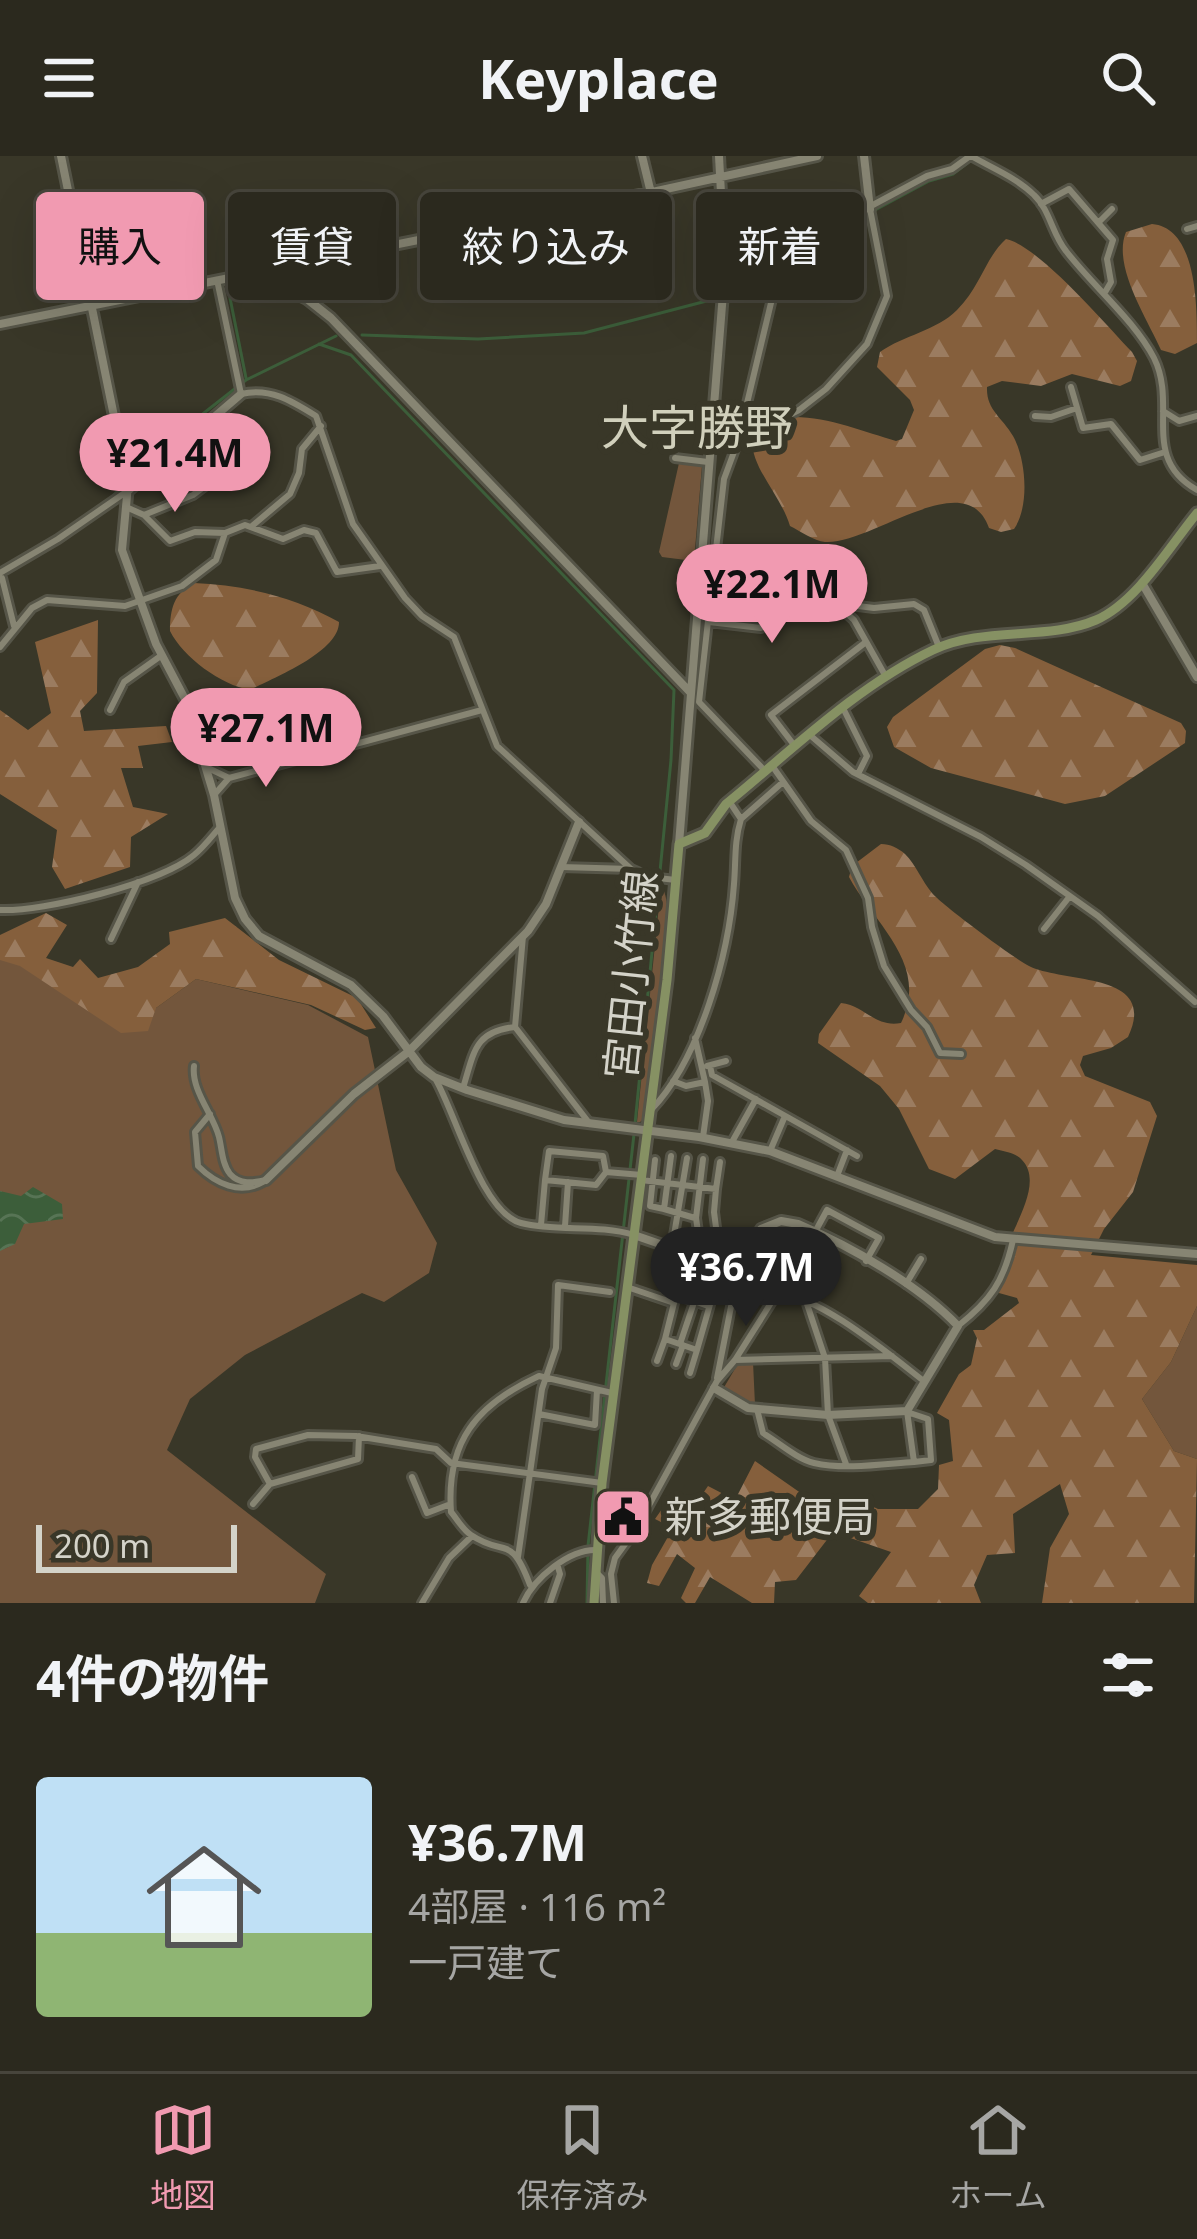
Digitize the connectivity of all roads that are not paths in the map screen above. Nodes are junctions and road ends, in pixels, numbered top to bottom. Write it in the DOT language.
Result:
graph roads {
  1 [pos="61,156"];
  2 [pos="642,156"];
  3 [pos="718,156"];
  4 [pos="817,156"];
  5 [pos="864,156"];
  6 [pos="970,156"];
  7 [pos="722,178"];
  8 [pos="651,192"];
  9 [pos="656,192"];
  10 [pos="1041,204"];
  11 [pos="870,209"];
  12 [pos="1112,209"];
  13 [pos="1099,222"];
  14 [pos="1197,226"];
  15 [pos="1187,229"];
  16 [pos="228,277"];
  17 [pos="217,279"];
  18 [pos="1103,295"];
  19 [pos="308,300"];
  20 [pos="92,304"];
  21 [pos="0,325"];
  22 [pos="1071,387"];
  23 [pos="240,392"];
  24 [pos="1077,408"];
  25 [pos="1163,411"];
  26 [pos="1035,416"];
  27 [pos="1197,416"];
  28 [pos="321,426"];
  29 [pos="738,441"];
  30 [pos="184,442"];
  31 [pos="1165,452"];
  32 [pos="678,459"];
  33 [pos="709,462"];
  34 [pos="225,471"];
  35 [pos="218,478"];
  36 [pos="129,487"];
  37 [pos="1197,490"];
  38 [pos="126,507"];
  39 [pos="1197,513"];
  40 [pos="144,514"];
  41 [pos="252,526"];
  42 [pos="225,533"];
  43 [pos="834,553"];
  44 [pos="701,565"];
  45 [pos="714,565"];
  46 [pos="382,566"];
  47 [pos="1,576"];
  48 [pos="1141,582"];
  49 [pos="780,589"];
  50 [pos="139,602"];
  51 [pos="847,603"];
  52 [pos="848,613"];
  53 [pos="709,622"];
  54 [pos="14,626"];
  55 [pos="866,642"];
  56 [pos="0,645"];
  57 [pos="940,646"];
  58 [pos="162,655"];
  59 [pos="1197,676"];
  60 [pos="886,677"];
  61 [pos="691,693"];
  62 [pos="110,710"];
  63 [pos="482,710"];
  64 [pos="844,710"];
  65 [pos="811,736"];
  66 [pos="796,747"];
  67 [pos="206,767"];
  68 [pos="770,769"];
  69 [pos="858,775"];
  70 [pos="229,778"];
  71 [pos="783,782"];
  72 [pos="214,795"];
  73 [pos="729,802"];
  74 [pos="741,819"];
  75 [pos="579,822"];
  76 [pos="220,826"];
  77 [pos="679,844"];
  78 [pos="561,867"];
  79 [pos="631,869"];
  80 [pos="676,880"];
  81 [pos="138,882"];
  82 [pos="1070,896"];
  83 [pos="0,910"];
  84 [pos="1044,929"];
  85 [pos="523,936"];
  86 [pos="111,939"];
  87 [pos="1195,1002"];
  88 [pos="515,1027"];
  89 [pos="695,1038"];
  90 [pos="408,1052"];
  91 [pos="961,1054"];
  92 [pos="726,1061"];
  93 [pos="194,1066"];
  94 [pos="707,1066"];
  95 [pos="434,1077"];
  96 [pos="673,1081"];
  97 [pos="705,1082"];
  98 [pos="463,1088"];
  99 [pos="756,1100"];
  100 [pos="212,1113"];
  101 [pos="649,1113"];
  102 [pos="785,1116"];
  103 [pos="590,1124"];
  104 [pos="647,1129"];
  105 [pos="704,1138"];
  106 [pos="732,1142"];
  107 [pos="847,1150"];
  108 [pos="770,1151"];
  109 [pos="671,1156"];
  110 [pos="857,1156"];
  111 [pos="223,1157"];
  112 [pos="687,1158"];
  113 [pos="703,1159"];
  114 [pos="655,1160"];
  115 [pos="720,1162"];
  116 [pos="203,1171"];
  117 [pos="606,1172"];
  118 [pos="837,1176"];
  119 [pos="639,1177"];
  120 [pos="266,1180"];
  121 [pos="545,1180"];
  122 [pos="568,1182"];
  123 [pos="667,1183"];
  124 [pos="683,1185"];
  125 [pos="699,1187"];
  126 [pos="716,1189"];
  127 [pos="664,1209"];
  128 [pos="714,1209"];
  129 [pos="680,1214"];
  130 [pos="696,1214"];
  131 [pos="541,1226"];
  132 [pos="565,1228"];
  133 [pos="815,1232"];
  134 [pos="626,1233"];
  135 [pos="1013,1240"];
  136 [pos="672,1247"];
  137 [pos="1197,1254"];
  138 [pos="701,1258"];
  139 [pos="920,1259"];
  140 [pos="866,1261"];
  141 [pos="721,1266"];
  142 [pos="738,1271"];
  143 [pos="905,1284"];
  144 [pos="627,1287"];
  145 [pos="610,1292"];
  146 [pos="676,1299"];
  147 [pos="693,1301"];
  148 [pos="806,1301"];
  149 [pos="708,1306"];
  150 [pos="958,1326"];
  151 [pos="665,1339"];
  152 [pos="681,1345"];
  153 [pos="697,1350"];
  154 [pos="892,1356"];
  155 [pos="825,1358"];
  156 [pos="735,1360"];
  157 [pos="658,1361"];
  158 [pos="676,1364"];
  159 [pos="690,1372"];
  160 [pos="544,1376"];
  161 [pos="925,1382"];
  162 [pos="715,1384"];
  163 [pos="604,1391"];
  164 [pos="757,1409"];
  165 [pos="907,1411"];
  166 [pos="539,1414"];
  167 [pos="828,1415"];
  168 [pos="359,1436"];
  169 [pos="452,1462"];
  170 [pos="914,1462"];
  171 [pos="846,1464"];
  172 [pos="532,1474"];
  173 [pos="412,1477"];
  174 [pos="597,1482"];
  175 [pos="270,1484"];
  176 [pos="253,1504"];
  177 [pos="450,1504"];
  178 [pos="472,1536"];
  179 [pos="598,1550"];
  180 [pos="518,1557"];
  181 [pos="558,1568"];
  182 [pos="530,1585"];
  183 [pos="422,1603"];
  184 [pos="523,1603"];
  185 [pos="550,1603"];
  186 [pos="598,1603"];
  187 [pos="614,1603"];
  1 -- 20 [label="street"];
  2 -- 8 [label="street"];
  3 -- 7 [label="street"];
  4 -- 7 [label="street"];
  5 -- 11 [label="street"];
  6 -- 10 [label="street"];
  6 -- 11 [label="street"];
  7 -- 9 [label="street"];
  7 -- 33 [label="street"];
  10 -- 13 [label="street"];
  10 -- 18 [label="street"];
  11 -- 29 [label="street"];
  11 -- 29 [label="street"];
  12 -- 13 [label="street"];
  13 -- 18 [label="street"];
  14 -- 15 [label="street"];
  16 -- 17 [label="street"];
  17 -- 20 [label="street"];
  17 -- 23 [label="street"];
  18 -- 25 [label="street"];
  19 -- 61 [label="street"];
  20 -- 21 [label="street"];
  20 -- 36 [label="street"];
  22 -- 24 [label="street"];
  23 -- 28 [label="street"];
  23 -- 30 [label="street"];
  24 -- 26 [label="street"];
  24 -- 31 [label="street"];
  25 -- 27 [label="street"];
  25 -- 31 [label="street"];
  28 -- 41 [label="street"];
  28 -- 46 [label="street"];
  29 -- 45 [label="street"];
  30 -- 35 [label="street"];
  30 -- 36 [label="street"];
  31 -- 37 [label="street"];
  32 -- 33 [label="street"];
  33 -- 44 [label="street"];
  34 -- 35 [label="street"];
  35 -- 40 [label="street"];
  36 -- 38 [label="street"];
  36 -- 47 [label="street"];
  38 -- 40 [label="street"];
  38 -- 50 [label="street"];
  39 -- 48 [label="main road, 宮田小竹線"];
  40 -- 42 [label="street"];
  41 -- 42 [label="street"];
  41 -- 46 [label="street"];
  42 -- 50 [label="street"];
  43 -- 51 [label="street"];
  44 -- 45 [label="street"];
  44 -- 61 [label="street"];
  45 -- 49 [label="street"];
  45 -- 51 [label="street"];
  45 -- 53 [label="street"];
  46 -- 63 [label="street"];
  47 -- 54 [label="street"];
  48 -- 57 [label="main road, 宮田小竹線"];
  48 -- 59 [label="street"];
  49 -- 52 [label="street"];
  49 -- 53 [label="street"];
  50 -- 54 [label="street"];
  50 -- 58 [label="street"];
  51 -- 52 [label="street"];
  51 -- 57 [label="street"];
  52 -- 55 [label="street"];
  53 -- 68 [label="street"];
  54 -- 56 [label="street"];
  55 -- 60 [label="street"];
  55 -- 66 [label="street"];
  57 -- 60 [label="main road, 宮田小竹線"];
  58 -- 62 [label="street"];
  58 -- 67 [label="street"];
  60 -- 64 [label="main road, 宮田小竹線"];
  61 -- 77 [label="street"];
  63 -- 70 [label="street"];
  63 -- 75 [label="street"];
  64 -- 65 [label="main road, 宮田小竹線"];
  64 -- 69 [label="street"];
  65 -- 66 [label="main road, 宮田小竹線"];
  65 -- 69 [label="street"];
  66 -- 68 [label="main road, 宮田小竹線"];
  67 -- 70 [label="street"];
  67 -- 72 [label="street"];
  68 -- 71 [label="street"];
  68 -- 73 [label="main road, 宮田小竹線"];
  69 -- 82 [label="street"];
  70 -- 72 [label="street"];
  71 -- 74 [label="street"];
  71 -- 91 [label="street"];
  72 -- 76 [label="street"];
  73 -- 74 [label="street"];
  73 -- 77 [label="main road, 宮田小竹線"];
  74 -- 89 [label="street"];
  75 -- 78 [label="street"];
  75 -- 79 [label="street"];
  76 -- 81 [label="street"];
  76 -- 90 [label="street"];
  77 -- 80 [label="main road, 宮田小竹線"];
  78 -- 79 [label="street"];
  78 -- 85 [label="street"];
  79 -- 80 [label="street"];
  80 -- 101 [label="main road, 宮田小竹線"];
  81 -- 83 [label="street"];
  81 -- 86 [label="street"];
  82 -- 84 [label="street"];
  82 -- 87 [label="street"];
  85 -- 88 [label="street"];
  85 -- 90 [label="street"];
  88 -- 98 [label="street"];
  88 -- 103 [label="street"];
  89 -- 94 [label="street"];
  89 -- 96 [label="street"];
  90 -- 95 [label="street"];
  90 -- 120 [label="street"];
  92 -- 94 [label="street"];
  93 -- 100 [label="street"];
  94 -- 97 [label="street"];
  94 -- 99 [label="street"];
  95 -- 98 [label="street"];
  95 -- 131 [label="street"];
  96 -- 97 [label="street"];
  96 -- 101 [label="street"];
  97 -- 105 [label="street"];
  98 -- 103 [label="street"];
  99 -- 102 [label="street"];
  99 -- 106 [label="street"];
  100 -- 111 [label="street"];
  100 -- 116 [label="street"];
  101 -- 104 [label="main road, 宮田小竹線"];
  102 -- 107 [label="street"];
  102 -- 108 [label="street"];
  103 -- 104 [label="street"];
  104 -- 105 [label="street"];
  104 -- 119 [label="main road, 宮田小竹線"];
  105 -- 106 [label="street"];
  106 -- 108 [label="street"];
  107 -- 110 [label="street"];
  107 -- 118 [label="street"];
  108 -- 118 [label="street"];
  109 -- 123 [label="street"];
  111 -- 116 [label="street"];
  111 -- 120 [label="street"];
  112 -- 124 [label="street"];
  113 -- 125 [label="street"];
  114 -- 119 [label="street"];
  115 -- 126 [label="street"];
  116 -- 120 [label="street"];
  117 -- 119 [label="street"];
  117 -- 121 [label="street"];
  117 -- 122 [label="street"];
  118 -- 135 [label="street"];
  119 -- 123 [label="street"];
  119 -- 127 [label="street"];
  119 -- 134 [label="main road, 宮田小竹線"];
  121 -- 122 [label="street"];
  121 -- 131 [label="street"];
  122 -- 132 [label="street"];
  123 -- 124 [label="street"];
  123 -- 127 [label="street"];
  124 -- 125 [label="street"];
  124 -- 129 [label="street"];
  125 -- 126 [label="street"];
  125 -- 130 [label="street"];
  126 -- 128 [label="street"];
  127 -- 129 [label="street"];
  128 -- 130 [label="street"];
  128 -- 141 [label="street"];
  129 -- 130 [label="street"];
  129 -- 136 [label="street"];
  130 -- 138 [label="street"];
  131 -- 132 [label="street"];
  132 -- 134 [label="street"];
  133 -- 140 [label="street"];
  133 -- 140 [label="street"];
  133 -- 142 [label="street"];
  134 -- 136 [label="street"];
  134 -- 144 [label="main road, 宮田小竹線"];
  135 -- 137 [label="street"];
  135 -- 150 [label="street"];
  136 -- 138 [label="street"];
  138 -- 141 [label="street"];
  138 -- 146 [label="street"];
  138 -- 147 [label="street"];
  139 -- 143 [label="street"];
  140 -- 143 [label="street"];
  141 -- 142 [label="street"];
  141 -- 149 [label="street"];
  142 -- 162 [label="street"];
  143 -- 150 [label="street"];
  144 -- 146 [label="street"];
  144 -- 163 [label="main road, 宮田小竹線"];
  145 -- 160 [label="street"];
  146 -- 147 [label="street"];
  146 -- 151 [label="street"];
  147 -- 149 [label="street"];
  147 -- 152 [label="street"];
  148 -- 154 [label="street"];
  148 -- 155 [label="street"];
  148 -- 156 [label="street"];
  149 -- 153 [label="street"];
  150 -- 161 [label="street"];
  151 -- 152 [label="street"];
  151 -- 157 [label="street"];
  152 -- 153 [label="street"];
  152 -- 158 [label="street"];
  153 -- 159 [label="street"];
  154 -- 155 [label="street"];
  154 -- 161 [label="street"];
  155 -- 156 [label="street"];
  155 -- 167 [label="street"];
  156 -- 162 [label="street"];
  160 -- 163 [label="street"];
  160 -- 166 [label="street"];
  160 -- 169 [label="street"];
  161 -- 165 [label="street"];
  162 -- 164 [label="street"];
  162 -- 187 [label="street"];
  163 -- 166 [label="street"];
  163 -- 174 [label="main road, 宮田小竹線"];
  164 -- 167 [label="street"];
  164 -- 171 [label="street"];
  165 -- 167 [label="street"];
  165 -- 170 [label="street"];
  165 -- 170 [label="street"];
  166 -- 172 [label="street"];
  167 -- 171 [label="street"];
  168 -- 169 [label="street"];
  168 -- 175 [label="street"];
  168 -- 175 [label="street"];
  169 -- 172 [label="street"];
  169 -- 177 [label="street"];
  170 -- 171 [label="street"];
  172 -- 174 [label="street"];
  172 -- 180 [label="street"];
  173 -- 177 [label="street"];
  174 -- 179 [label="main road, 宮田小竹線"];
  175 -- 176 [label="street"];
  177 -- 178 [label="street"];
  178 -- 180 [label="street"];
  178 -- 183 [label="street"];
  179 -- 181 [label="street"];
  179 -- 186 [label="main road, 宮田小竹線"];
  180 -- 182 [label="street"];
  181 -- 182 [label="street"];
  181 -- 185 [label="street"];
  182 -- 184 [label="street"];
}
